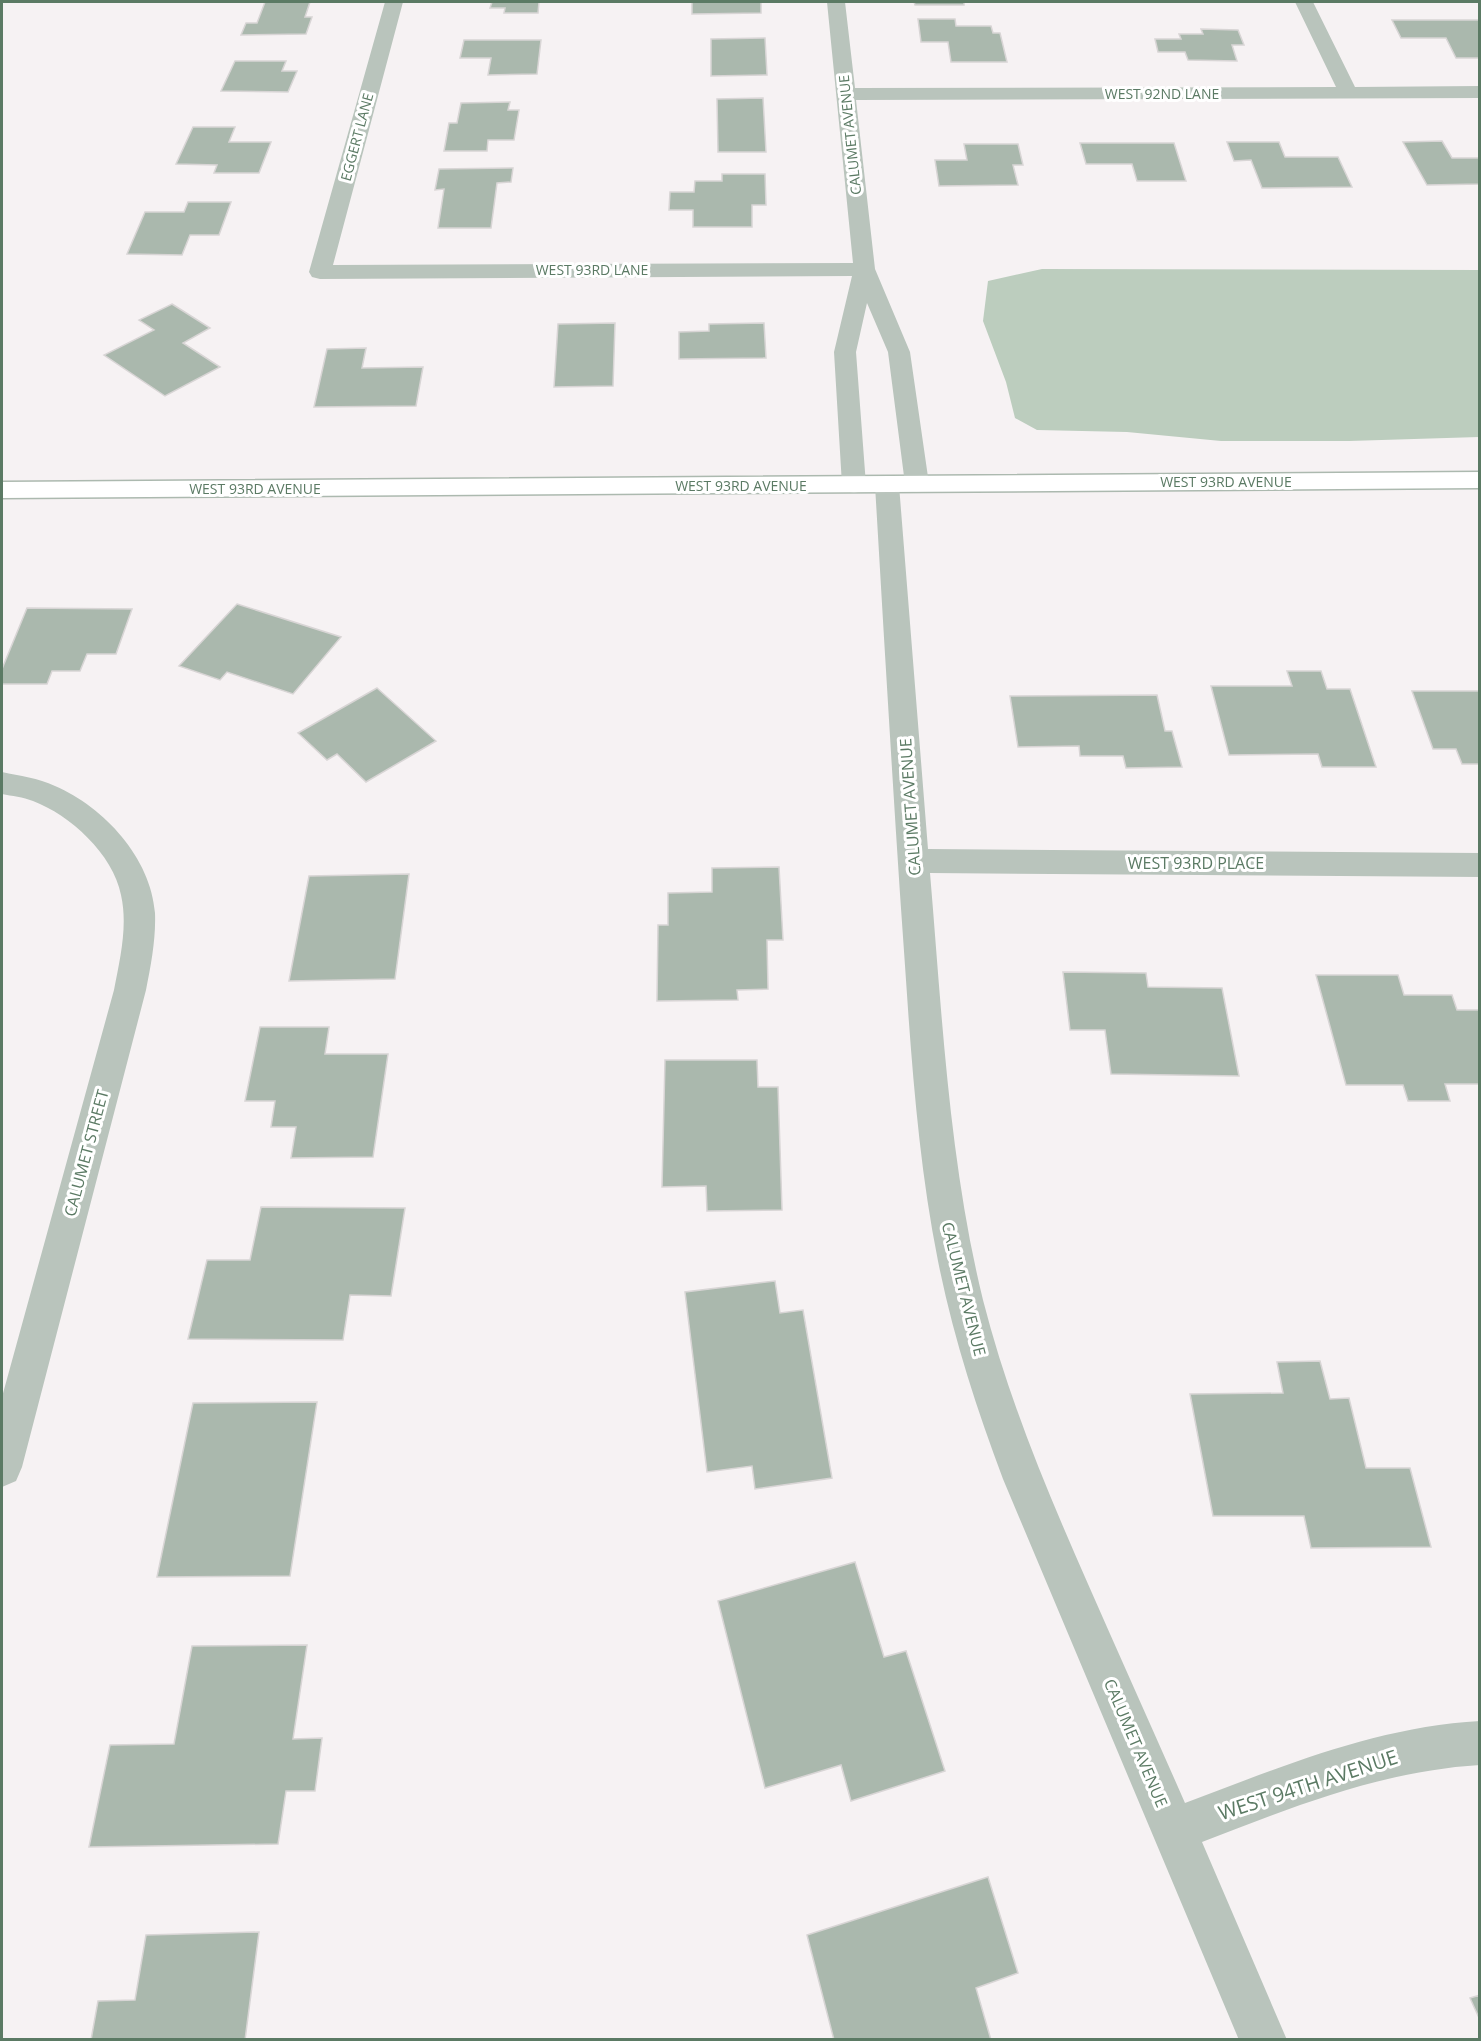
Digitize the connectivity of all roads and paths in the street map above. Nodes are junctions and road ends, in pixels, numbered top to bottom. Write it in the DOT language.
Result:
graph roads {
  1 [pos="394,2"];
  2 [pos="836,2"];
  3 [pos="1304,2"];
  4 [pos="1479,92"];
  5 [pos="1348,93"];
  6 [pos="845,94"];
  7 [pos="864,268"];
  8 [pos="320,272"];
  9 [pos="1479,480"];
  10 [pos="886,484"];
  11 [pos="2,490"];
  12 [pos="2,783"];
  13 [pos="913,861"];
  14 [pos="1479,865"];
  15 [pos="2,1467"];
  16 [pos="1479,1743"];
  17 [pos="1174,1830"];
  18 [pos="1263,2040"];
  1 -- 8 [label="street, EGGERT LANE"];
  2 -- 6 [label="street, CALUMET AVENUE"];
  3 -- 5 [label="street"];
  4 -- 5 [label="street, WEST 92ND LANE"];
  5 -- 6 [label="street, WEST 92ND LANE"];
  6 -- 7 [label="street, CALUMET AVENUE"];
  7 -- 8 [label="street, WEST 93RD LANE"];
  7 -- 10 [label="street, CALUMET AVENUE"];
  7 -- 10 [label="street, CALUMET AVENUE"];
  9 -- 10 [label="street, WEST 93RD AVENUE"];
  10 -- 11 [label="street, WEST 93RD AVENUE"];
  10 -- 13 [label="street, CALUMET AVENUE"];
  12 -- 15 [label="street, CALUMET STREET"];
  13 -- 14 [label="street, WEST 93RD PLACE"];
  13 -- 17 [label="street, CALUMET AVENUE"];
  16 -- 17 [label="street, WEST 94TH AVENUE"];
  17 -- 18 [label="street, CALUMET AVENUE"];
}
